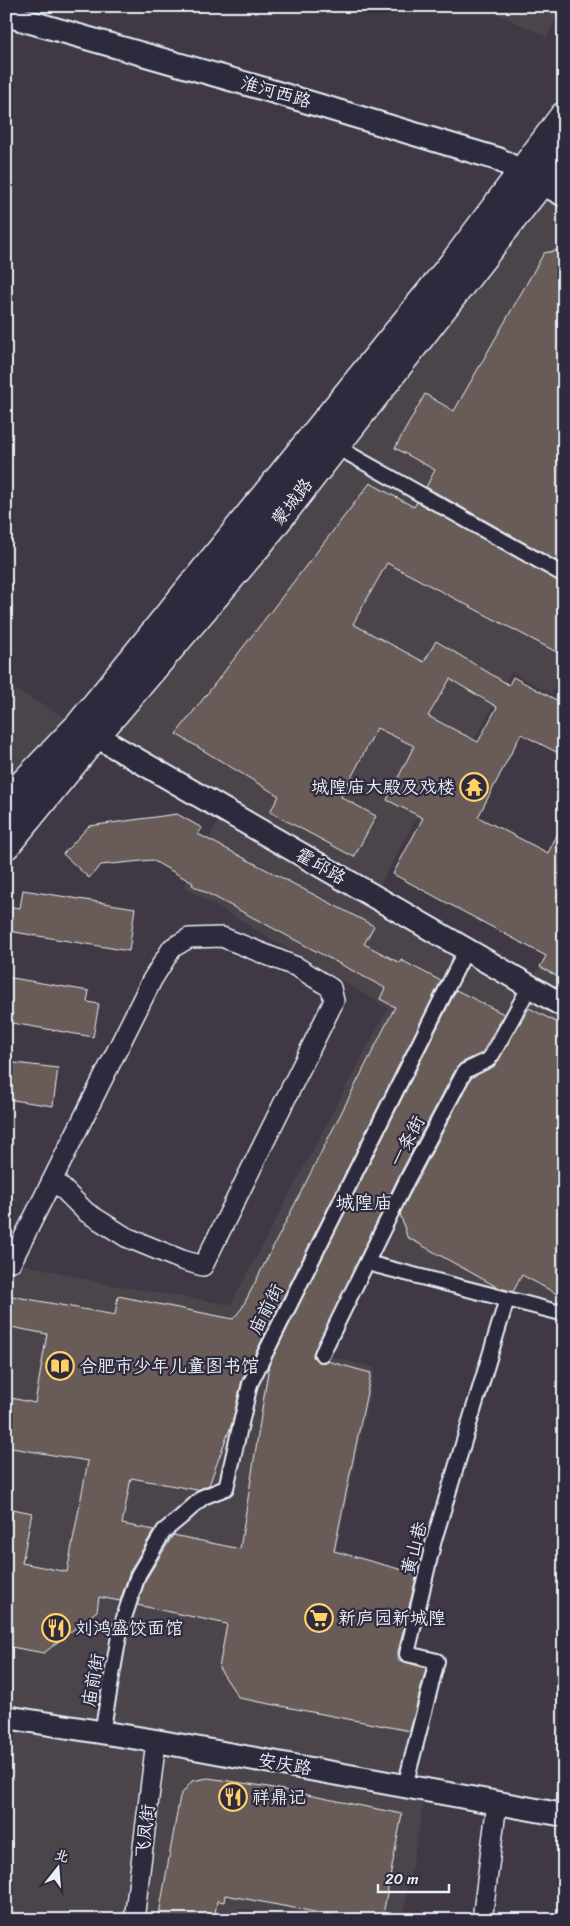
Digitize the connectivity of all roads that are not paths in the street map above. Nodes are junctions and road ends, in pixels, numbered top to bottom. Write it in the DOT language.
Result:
graph roads {
  1 [pos="6,15"];
  2 [pos="564,116"];
  3 [pos="564,148"];
  4 [pos="542,183"];
  5 [pos="336,446"];
  6 [pos="564,575"];
  7 [pos="87,731"];
  8 [pos="6,802"];
  9 [pos="6,845"];
  10 [pos="466,950"];
  11 [pos="530,986"];
  12 [pos="564,1006"];
  13 [pos="53,1179"];
  14 [pos="6,1260"];
  15 [pos="367,1262"];
  16 [pos="507,1299"];
  17 [pos="562,1310"];
  18 [pos="322,1354"];
  19 [pos="6,1717"];
  20 [pos="102,1733"];
  21 [pos="156,1741"];
  22 [pos="405,1786"];
  23 [pos="497,1803"];
  24 [pos="564,1815"];
  25 [pos="134,1920"];
  26 [pos="482,1920"];
  1 -- 4 [label="street, 淮河西路"];
  2 -- 4 [label="main road, 蒙城路"];
  3 -- 4 [label="main road, 蒙城路"];
  4 -- 5 [label="main road, 蒙城路"];
  4 -- 7 [label="main road, 蒙城路"];
  5 -- 6 [label="street"];
  5 -- 7 [label="main road, 蒙城路"];
  7 -- 8 [label="main road, 蒙城路"];
  7 -- 9 [label="main road, 蒙城路"];
  7 -- 10 [label="street, 霍邱路"];
  10 -- 11 [label="street, 霍邱路"];
  10 -- 20 [label="street, 庙前街"];
  11 -- 12 [label="street, 霍邱路"];
  11 -- 15 [label="street, 一条街"];
  13 -- 13 [label="street"];
  13 -- 14 [label="street"];
  15 -- 16 [label="street"];
  15 -- 18 [label="street, 一条街"];
  16 -- 17 [label="street"];
  16 -- 22 [label="street, 黄山巷"];
  19 -- 20 [label="street, 安庆路"];
  20 -- 21 [label="street, 安庆路"];
  21 -- 22 [label="street, 安庆路"];
  21 -- 25 [label="street, 飞凤街"];
  22 -- 23 [label="street, 安庆路"];
  23 -- 24 [label="street, 安庆路"];
  23 -- 26 [label="street"];
}
